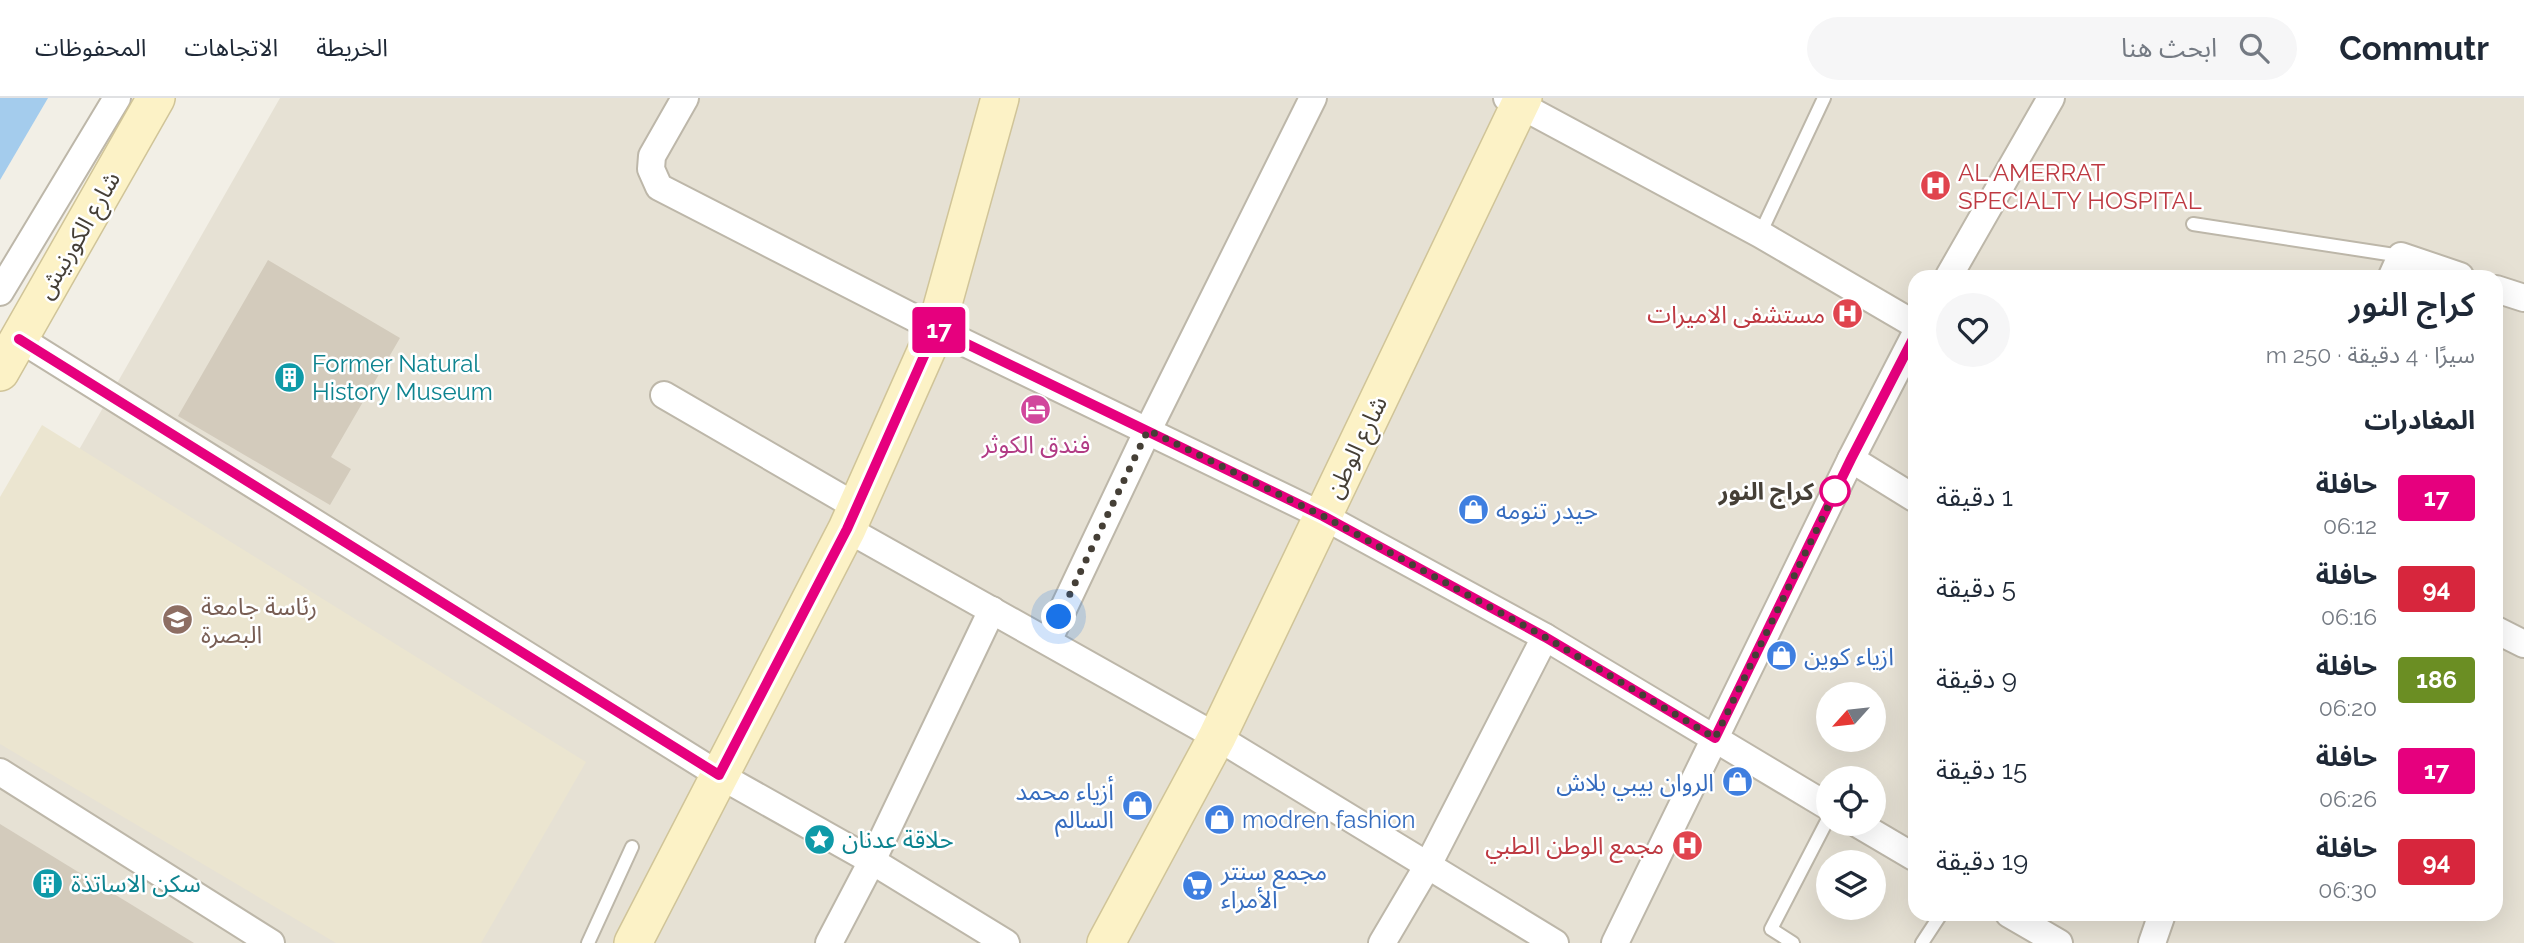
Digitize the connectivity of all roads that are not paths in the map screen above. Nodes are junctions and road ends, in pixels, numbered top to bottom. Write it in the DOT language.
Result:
graph roads {
  1 [pos="117,98"];
  2 [pos="156,98"];
  3 [pos="685,98"];
  4 [pos="1000,98"];
  5 [pos="1313,98"];
  6 [pos="1824,98"];
  7 [pos="2051,98"];
  8 [pos="1517,100"];
  9 [pos="2193,224"];
  10 [pos="1760,234"];
  11 [pos="2396,266"];
  12 [pos="1952,270"];
  13 [pos="2422,270"];
  14 [pos="2503,291"];
  15 [pos="0,292"];
  16 [pos="2524,298"];
  17 [pos="1908,320"];
  18 [pos="936,329"];
  19 [pos="19,339"];
  20 [pos="1908,349"];
  21 [pos="0,372"];
  22 [pos="664,396"];
  23 [pos="1148,430"];
  24 [pos="1851,459"];
  25 [pos="1908,494"];
  26 [pos="1323,516"];
  27 [pos="852,518"];
  28 [pos="992,610"];
  29 [pos="2503,634"];
  30 [pos="1545,637"];
  31 [pos="1048,641"];
  32 [pos="2524,644"];
  33 [pos="1217,737"];
  34 [pos="1715,738"];
  35 [pos="0,772"];
  36 [pos="719,775"];
  37 [pos="1816,799"];
  38 [pos="1819,836"];
  39 [pos="1878,836"];
  40 [pos="632,847"];
  41 [pos="1908,854"];
  42 [pos="872,861"];
  43 [pos="1428,866"];
  44 [pos="1936,921"];
  45 [pos="2021,921"];
  46 [pos="2160,921"];
  47 [pos="271,943"];
  48 [pos="588,943"];
  49 [pos="634,943"];
  50 [pos="829,943"];
  51 [pos="1006,943"];
  52 [pos="1106,943"];
  53 [pos="1382,943"];
  54 [pos="1555,943"];
  55 [pos="1615,943"];
  56 [pos="1793,943"];
  57 [pos="1922,943"];
  58 [pos="2059,943"];
  59 [pos="2152,943"];
  1 -- 15 [label="street"];
  2 -- 19 [label="main road, شارع الكورنيش"];
  3 -- 18 [label="street"];
  4 -- 18 [label="main road"];
  5 -- 23 [label="street"];
  6 -- 10 [label="lane"];
  7 -- 12 [label="street"];
  8 -- 10 [label="street"];
  8 -- 26 [label="main road, شارع الوطن"];
  9 -- 11 [label="lane"];
  10 -- 17 [label="street"];
  11 -- 13 [label="street"];
  14 -- 16 [label="street"];
  18 -- 23 [label="street"];
  18 -- 27 [label="main road"];
  19 -- 21 [label="main road, شارع الكورنيش"];
  19 -- 36 [label="street"];
  20 -- 24 [label="street"];
  22 -- 27 [label="street"];
  23 -- 26 [label="street"];
  23 -- 31 [label="street"];
  24 -- 25 [label="street"];
  24 -- 34 [label="street"];
  26 -- 30 [label="street"];
  26 -- 33 [label="main road, شارع الوطن"];
  27 -- 28 [label="street"];
  27 -- 36 [label="main road"];
  28 -- 31 [label="street"];
  28 -- 42 [label="street"];
  29 -- 32 [label="street"];
  30 -- 34 [label="street"];
  30 -- 43 [label="street"];
  31 -- 33 [label="street"];
  33 -- 43 [label="street"];
  33 -- 52 [label="main road, شارع الوطن"];
  34 -- 37 [label="street"];
  34 -- 55 [label="street"];
  35 -- 47 [label="street"];
  36 -- 42 [label="street"];
  36 -- 49 [label="main road"];
  38 -- 56 [label="lane"];
  39 -- 41 [label="street"];
  40 -- 48 [label="lane"];
  42 -- 50 [label="street"];
  42 -- 51 [label="street"];
  43 -- 53 [label="street"];
  43 -- 54 [label="street"];
  44 -- 57 [label="lane"];
  45 -- 58 [label="street"];
  46 -- 59 [label="street"];
}
